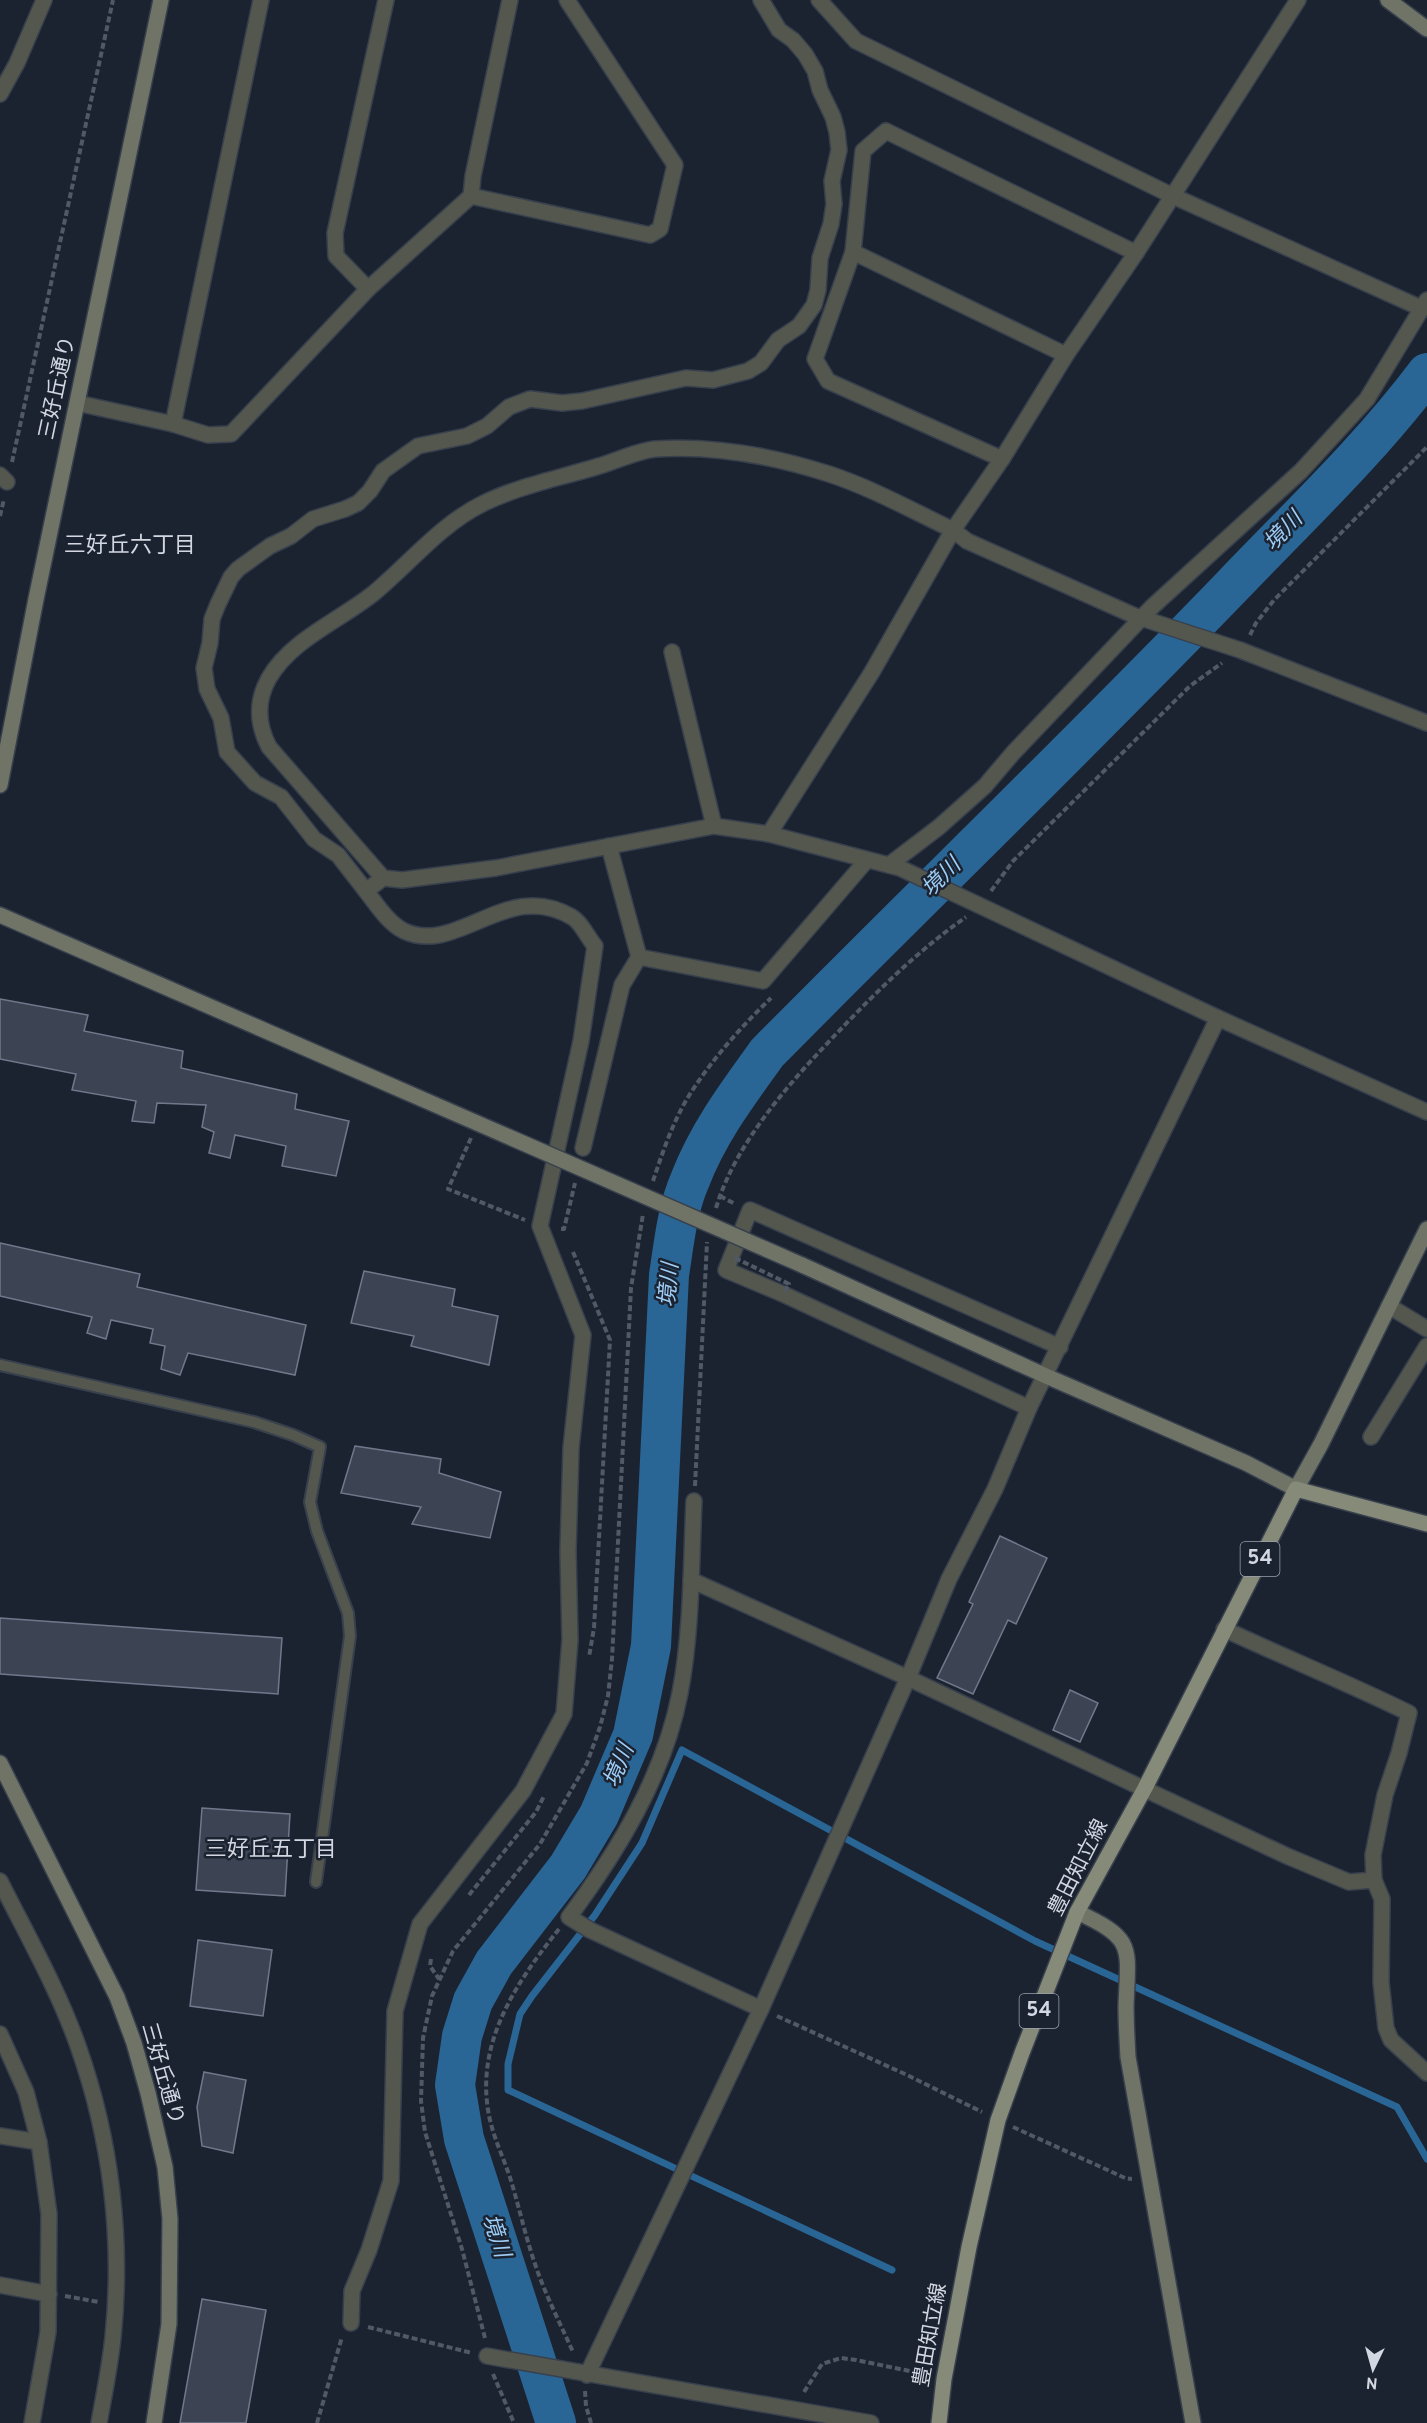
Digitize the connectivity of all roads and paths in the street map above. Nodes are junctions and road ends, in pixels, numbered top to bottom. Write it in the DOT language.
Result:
graph roads {
  1 [pos="44,0"];
  2 [pos="113,0"];
  3 [pos="161,0"];
  4 [pos="261,0"];
  5 [pos="386,0"];
  6 [pos="510,0"];
  7 [pos="567,0"];
  8 [pos="761,0"];
  9 [pos="819,0"];
  10 [pos="1298,0"];
  11 [pos="1388,0"];
  12 [pos="1427,29"];
  13 [pos="0,94"];
  14 [pos="471,196"];
  15 [pos="1173,196"];
  16 [pos="853,252"];
  17 [pos="1136,253"];
  18 [pos="368,289"];
  19 [pos="1425,304"];
  20 [pos="1065,355"];
  21 [pos="77,403"];
  22 [pos="172,424"];
  23 [pos="1427,447"];
  24 [pos="1002,459"];
  25 [pos="4,479"];
  26 [pos="0,516"];
  27 [pos="953,530"];
  28 [pos="1142,617"];
  29 [pos="1240,650"];
  30 [pos="672,652"];
  31 [pos="1427,723"];
  32 [pos="0,785"];
  33 [pos="714,826"];
  34 [pos="769,834"];
  35 [pos="609,846"];
  36 [pos="866,861"];
  37 [pos="894,867"];
  38 [pos="383,878"];
  39 [pos="366,891"];
  40 [pos="974,904"];
  41 [pos="0,915"];
  42 [pos="639,957"];
  43 [pos="777,992"];
  44 [pos="1218,1017"];
  45 [pos="1427,1112"];
  46 [pos="477,1123"];
  47 [pos="583,1148"];
  48 [pos="650,1192"];
  49 [pos="490,1208"];
  50 [pos="643,1213"];
  51 [pos="714,1217"];
  52 [pos="1427,1229"];
  53 [pos="708,1237"];
  54 [pos="1389,1306"];
  55 [pos="1427,1329"];
  56 [pos="1427,1346"];
  57 [pos="1060,1347"];
  58 [pos="0,1365"];
  59 [pos="1046,1376"];
  60 [pos="1029,1408"];
  61 [pos="1371,1437"];
  62 [pos="1296,1489"];
  63 [pos="694,1502"];
  64 [pos="1427,1524"];
  65 [pos="691,1580"];
  66 [pos="1224,1629"];
  67 [pos="908,1678"];
  68 [pos="0,1763"];
  69 [pos="1145,1788"];
  70 [pos="1374,1880"];
  71 [pos="0,1881"];
  72 [pos="316,1882"];
  73 [pos="1077,1912"];
  74 [pos="569,1917"];
  75 [pos="761,2009"];
  76 [pos="0,2034"];
  77 [pos="4,2050"];
  78 [pos="1427,2073"];
  79 [pos="998,2121"];
  80 [pos="0,2136"];
  81 [pos="39,2142"];
  82 [pos="1148,2180"];
  83 [pos="0,2285"];
  84 [pos="49,2294"];
  85 [pos="116,2305"];
  86 [pos="351,2323"];
  87 [pos="492,2358"];
  88 [pos="587,2374"];
  89 [pos="944,2379"];
  90 [pos="793,2409"];
  91 [pos="32,2423"];
  92 [pos="99,2423"];
  93 [pos="154,2423"];
  94 [pos="317,2423"];
  95 [pos="514,2423"];
  96 [pos="591,2423"];
  97 [pos="872,2423"];
  98 [pos="939,2423"];
  99 [pos="1193,2423"];
  1 -- 13 [label="street"];
  2 -- 25 [label="path"];
  3 -- 21 [label="street, 三好丘通り"];
  4 -- 22 [label="street"];
  5 -- 18 [label="street"];
  6 -- 14 [label="street"];
  7 -- 14 [label="street"];
  8 -- 39 [label="street"];
  9 -- 15 [label="street"];
  10 -- 15 [label="street"];
  11 -- 12 [label="street"];
  14 -- 18 [label="street"];
  15 -- 17 [label="street"];
  15 -- 19 [label="street"];
  16 -- 17 [label="street"];
  16 -- 20 [label="street"];
  16 -- 24 [label="street"];
  17 -- 20 [label="street"];
  18 -- 22 [label="street"];
  19 -- 28 [label="street"];
  20 -- 24 [label="street"];
  21 -- 22 [label="street"];
  21 -- 32 [label="street, 三好丘通り"];
  23 -- 29 [label="path"];
  24 -- 27 [label="street"];
  25 -- 26 [label="path"];
  27 -- 28 [label="street"];
  27 -- 34 [label="street"];
  27 -- 38 [label="street"];
  28 -- 29 [label="street"];
  28 -- 37 [label="street"];
  29 -- 31 [label="street"];
  29 -- 40 [label="path"];
  30 -- 33 [label="street"];
  33 -- 34 [label="street"];
  33 -- 35 [label="street"];
  34 -- 36 [label="street"];
  35 -- 38 [label="street"];
  35 -- 42 [label="street"];
  36 -- 37 [label="street"];
  36 -- 42 [label="street"];
  37 -- 40 [label="street"];
  38 -- 39 [label="street"];
  39 -- 86 [label="street"];
  40 -- 44 [label="street"];
  40 -- 51 [label="path"];
  41 -- 46 [label="street"];
  42 -- 47 [label="street"];
  43 -- 48 [label="path"];
  44 -- 45 [label="street"];
  44 -- 57 [label="street"];
  46 -- 49 [label="path"];
  46 -- 59 [label="street, bridge"];
  50 -- 87 [label="path"];
  52 -- 54 [label="street"];
  53 -- 63 [label="path"];
  54 -- 55 [label="street"];
  54 -- 62 [label="street"];
  56 -- 61 [label="street"];
  57 -- 59 [label="street"];
  57 -- 60 [label="street"];
  58 -- 72 [label="lane"];
  59 -- 60 [label="street"];
  59 -- 62 [label="street"];
  60 -- 67 [label="street"];
  62 -- 64 [label="main road"];
  62 -- 66 [label="main road, 豊田知立線 / 54"];
  63 -- 65 [label="street"];
  65 -- 67 [label="street"];
  65 -- 74 [label="street"];
  66 -- 69 [label="main road, 豊田知立線 / 54"];
  66 -- 70 [label="street"];
  67 -- 69 [label="street"];
  67 -- 75 [label="street"];
  68 -- 93 [label="street, 三好丘通り"];
  69 -- 70 [label="street"];
  69 -- 73 [label="main road, 豊田知立線 / 54"];
  70 -- 78 [label="street"];
  71 -- 85 [label="street"];
  73 -- 79 [label="main road, 豊田知立線 / 54"];
  73 -- 82 [label="street"];
  74 -- 75 [label="street"];
  74 -- 88 [label="path"];
  75 -- 79 [label="path"];
  75 -- 88 [label="street"];
  76 -- 77 [label="street"];
  77 -- 81 [label="street"];
  79 -- 82 [label="path"];
  79 -- 89 [label="main road, 豊田知立線 / 54"];
  80 -- 81 [label="street"];
  81 -- 84 [label="street"];
  82 -- 99 [label="street"];
  83 -- 84 [label="street"];
  84 -- 85 [label="path"];
  84 -- 91 [label="street"];
  85 -- 92 [label="street"];
  86 -- 87 [label="path"];
  86 -- 94 [label="path"];
  87 -- 88 [label="street"];
  87 -- 95 [label="path"];
  88 -- 90 [label="street"];
  88 -- 96 [label="path"];
  89 -- 90 [label="path"];
  89 -- 98 [label="main road, 豊田知立線 / 54"];
  90 -- 97 [label="street"];
}
